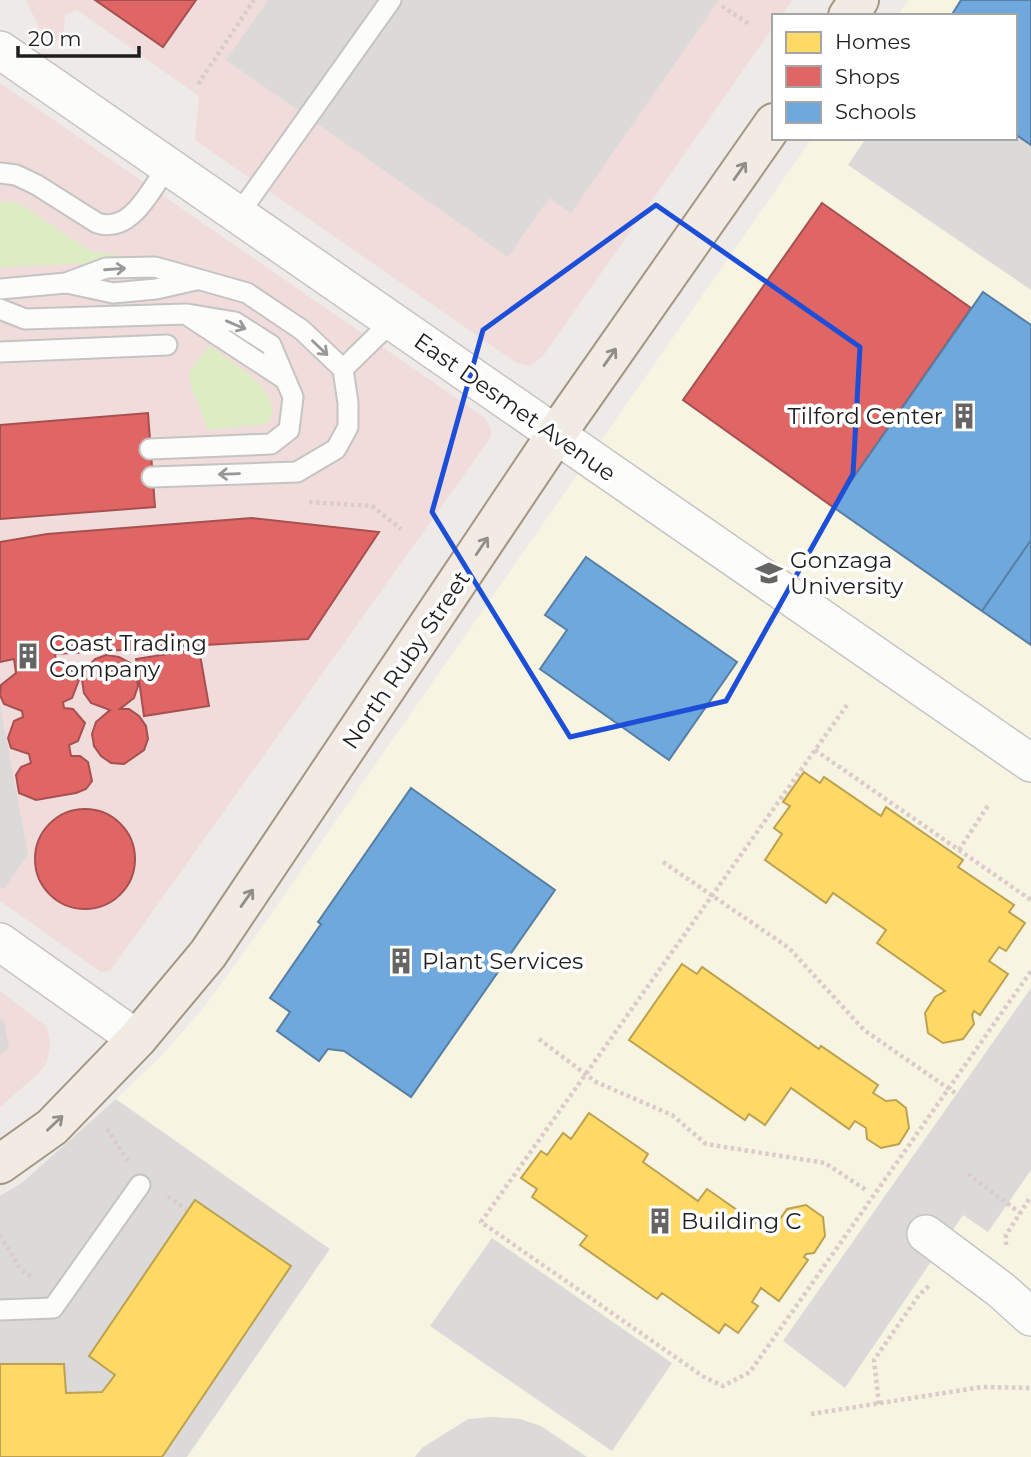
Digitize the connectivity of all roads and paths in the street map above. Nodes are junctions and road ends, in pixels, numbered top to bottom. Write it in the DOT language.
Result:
graph roads {
  1 [pos="254,0"];
  2 [pos="391,0"];
  3 [pos="722,6"];
  4 [pos="749,24"];
  5 [pos="0,50"];
  6 [pos="198,84"];
  7 [pos="772,127"];
  8 [pos="167,167"];
  9 [pos="0,173"];
  10 [pos="238,215"];
  11 [pos="0,289"];
  12 [pos="0,309"];
  13 [pos="391,321"];
  14 [pos="167,345"];
  15 [pos="0,352"];
  16 [pos="342,369"];
  17 [pos="555,436"];
  18 [pos="150,449"];
  19 [pos="152,477"];
  20 [pos="847,705"];
  21 [pos="815,750"];
  22 [pos="1031,763"];
  23 [pos="989,804"];
  24 [pos="959,850"];
  25 [pos="663,862"];
  26 [pos="712,895"];
  27 [pos="1031,900"];
  28 [pos="5,953"];
  29 [pos="1031,971"];
  30 [pos="137,1038"];
  31 [pos="539,1039"];
  32 [pos="586,1074"];
  33 [pos="949,1088"];
  34 [pos="956,1093"];
  35 [pos="0,1164"];
  36 [pos="968,1174"];
  37 [pos="139,1185"];
  38 [pos="866,1190"];
  39 [pos="1031,1196"];
  40 [pos="1020,1213"];
  41 [pos="926,1234"];
  42 [pos="0,1235"];
  43 [pos="965,1263"];
  44 [pos="37,1281"];
  45 [pos="1019,1306"];
  46 [pos="0,1310"];
  47 [pos="1031,1388"];
  48 [pos="879,1404"];
  49 [pos="811,1414"];
  1 -- 6 [label="path"];
  2 -- 10 [label="lane"];
  3 -- 4 [label="path"];
  5 -- 8 [label="street, East Desmet Avenue"];
  17 -- 7 [label="main road, North Ruby Street, one-way"];
  8 -- 9 [label="lane"];
  8 -- 10 [label="street, East Desmet Avenue"];
  10 -- 13 [label="street, East Desmet Avenue"];
  11 -- 16 [label="lane, one-way"];
  12 -- 18 [label="lane, one-way"];
  13 -- 16 [label="lane"];
  13 -- 17 [label="street, East Desmet Avenue"];
  14 -- 15 [label="lane"];
  16 -- 19 [label="lane, one-way"];
  17 -- 22 [label="street, East Desmet Avenue"];
  30 -- 17 [label="main road, North Ruby Street, one-way"];
  20 -- 21 [label="path"];
  21 -- 24 [label="path"];
  21 -- 26 [label="path"];
  23 -- 24 [label="path"];
  24 -- 27 [label="path"];
  25 -- 26 [label="path"];
  26 -- 32 [label="path"];
  26 -- 33 [label="path"];
  28 -- 30 [label="street"];
  29 -- 33 [label="path"];
  35 -- 30 [label="main road, North Ruby Street, one-way"];
  31 -- 32 [label="path"];
  32 -- 33 [label="path"];
  32 -- 38 [label="path"];
  33 -- 34 [label="path"];
  36 -- 40 [label="path"];
  37 -- 46 [label="lane"];
  39 -- 40 [label="path"];
  40 -- 45 [label="path"];
  41 -- 43 [label="street"];
  42 -- 44 [label="path"];
  43 -- 45 [label="street"];
  43 -- 48 [label="path"];
  47 -- 48 [label="path"];
  48 -- 49 [label="path"];
}
